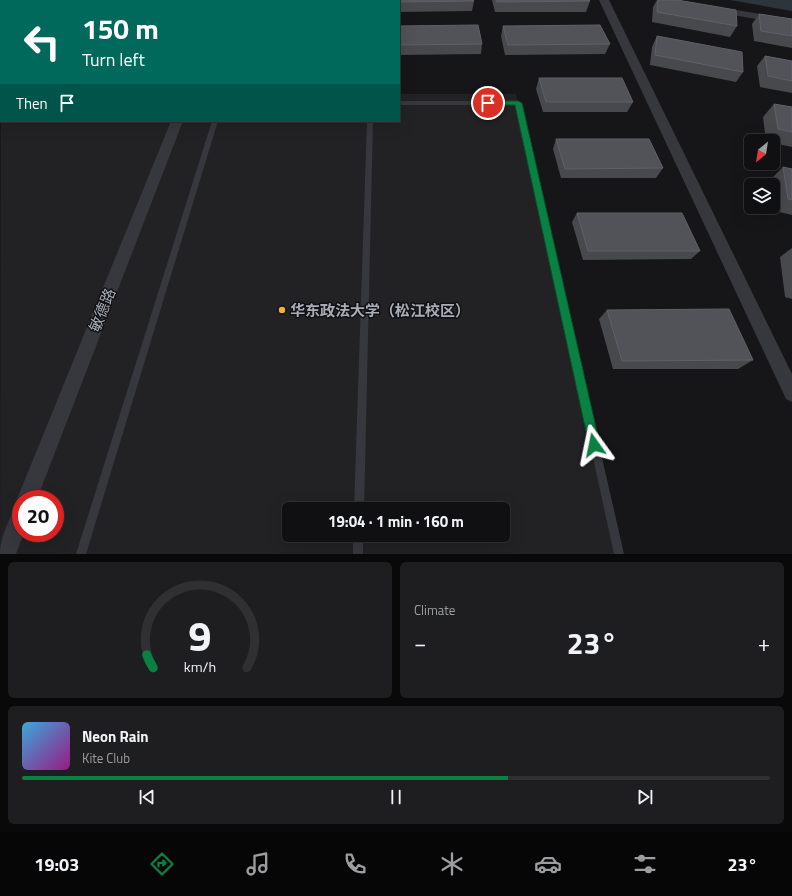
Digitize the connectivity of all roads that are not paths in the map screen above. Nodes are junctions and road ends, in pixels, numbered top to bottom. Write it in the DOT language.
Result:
graph roads {
  1 [pos="604,0"];
  2 [pos="708,8"];
  3 [pos="792,22"];
  4 [pos="400,103"];
  5 [pos="178,122"];
  6 [pos="215,122"];
  7 [pos="370,122"];
  8 [pos="792,394"];
  9 [pos="31,490"];
  10 [pos="359,502"];
  11 [pos="12,538"];
  12 [pos="358,542"];
  13 [pos="6,554"];
  14 [pos="81,554"];
  15 [pos="358,554"];
  16 [pos="618,554"];
  1 -- 8 [label="street"];
  2 -- 3 [label="street"];
  4 -- 16 [label="lane"];
  5 -- 9 [label="street, 敏德路"];
  6 -- 14 [label="lane"];
  7 -- 10 [label="lane"];
  11 -- 13 [label="street"];
  12 -- 15 [label="lane"];
}
